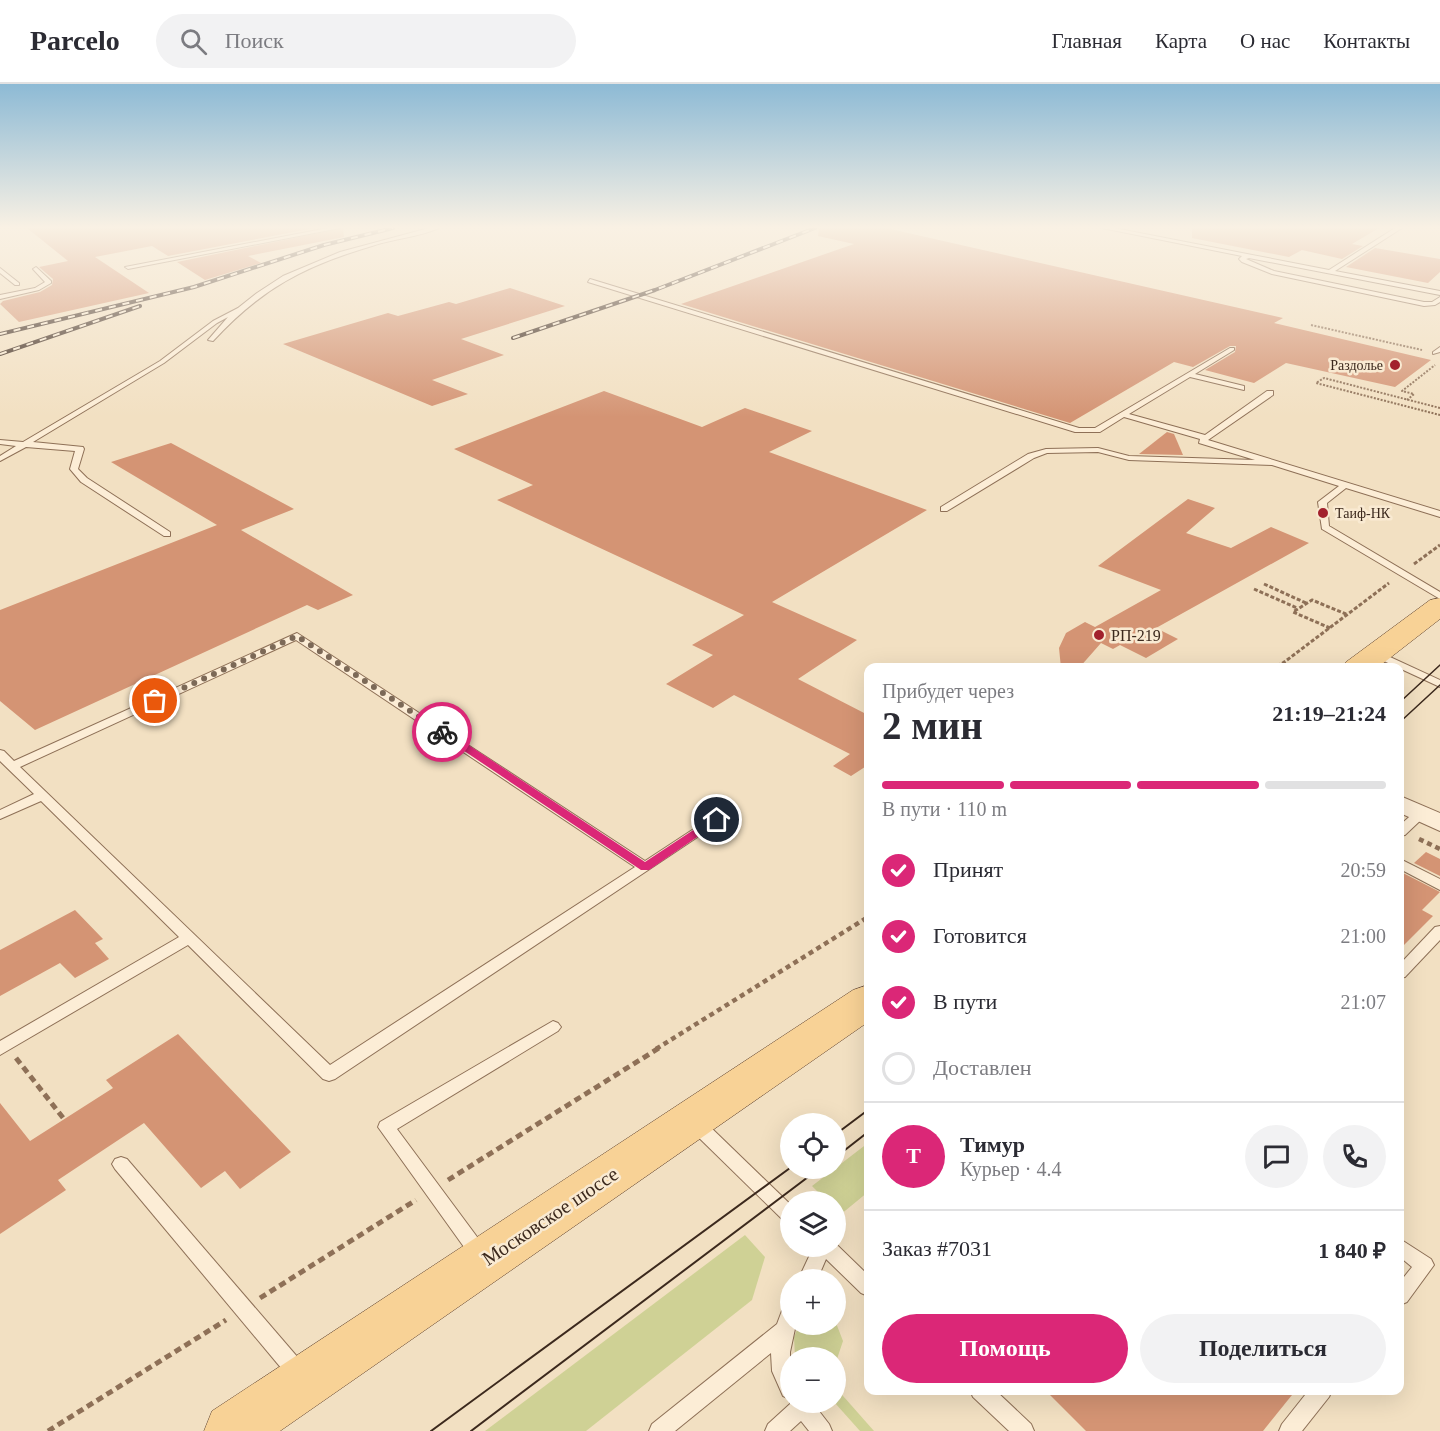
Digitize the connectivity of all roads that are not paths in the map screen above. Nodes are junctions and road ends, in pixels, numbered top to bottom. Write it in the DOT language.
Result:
graph roads {
  1 [pos="32,291"];
  2 [pos="267,291"];
  3 [pos="622,291"];
  4 [pos="1362,291"];
  5 [pos="0,297"];
  6 [pos="1440,299"];
  7 [pos="237,310"];
  8 [pos="211,340"];
  9 [pos="1232,349"];
  10 [pos="1190,375"];
  11 [pos="1241,388"];
  12 [pos="1270,393"];
  13 [pos="1124,415"];
  14 [pos="1206,438"];
  15 [pos="0,442"];
  16 [pos="28,442"];
  17 [pos="0,459"];
  18 [pos="1271,463"];
  19 [pos="1345,485"];
  20 [pos="944,509"];
  21 [pos="1440,514"];
  22 [pos="167,534"];
  23 [pos="1440,596"];
  24 [pos="1440,606"];
  25 [pos="1367,661"];
  26 [pos="1404,673"];
  27 [pos="1440,684"];
  28 [pos="0,754"];
  29 [pos="12,766"];
  30 [pos="43,795"];
  31 [pos="1420,814"];
  32 [pos="0,815"];
  33 [pos="717,820"];
  34 [pos="1404,828"];
  35 [pos="1404,866"];
  36 [pos="645,867"];
  37 [pos="1440,885"];
  38 [pos="1440,931"];
  39 [pos="190,938"];
  40 [pos="1404,969"];
  41 [pos="864,1004"];
  42 [pos="553,1027"];
  43 [pos="3,1047"];
  44 [pos="693,1121"];
  45 [pos="121,1164"];
  46 [pos="780,1205"];
  47 [pos="1404,1250"];
  48 [pos="836,1257"];
  49 [pos="484,1261"];
  50 [pos="864,1283"];
  51 [pos="1404,1291"];
  52 [pos="780,1328"];
  53 [pos="305,1382"];
  54 [pos="985,1395"];
  55 [pos="1318,1395"];
  56 [pos="793,1413"];
  57 [pos="807,1413"];
  58 [pos="232,1431"];
  59 [pos="659,1431"];
  60 [pos="775,1431"];
  61 [pos="822,1431"];
  62 [pos="1024,1431"];
  63 [pos="1289,1431"];
  1 -- 5 [label="lane"];
  2 -- 7 [label="lane"];
  3 -- 13 [label="lane"];
  4 -- 6 [label="lane"];
  7 -- 8 [label="lane"];
  7 -- 16 [label="lane"];
  9 -- 10 [label="lane"];
  10 -- 11 [label="lane"];
  10 -- 13 [label="lane"];
  12 -- 14 [label="lane"];
  13 -- 14 [label="lane"];
  14 -- 18 [label="lane"];
  15 -- 16 [label="lane"];
  16 -- 17 [label="lane"];
  16 -- 22 [label="lane"];
  18 -- 19 [label="lane"];
  18 -- 20 [label="lane"];
  19 -- 21 [label="lane"];
  19 -- 23 [label="lane"];
  24 -- 25 [label="main road"];
  26 -- 27 [label="lane"];
  28 -- 29 [label="lane"];
  29 -- 30 [label="lane"];
  29 -- 36 [label="lane"];
  30 -- 32 [label="lane"];
  30 -- 39 [label="lane"];
  31 -- 34 [label="lane"];
  33 -- 36 [label="lane"];
  35 -- 37 [label="lane"];
  36 -- 39 [label="lane"];
  38 -- 40 [label="lane"];
  39 -- 43 [label="lane"];
  41 -- 44 [label="main road, Московское шоссе"];
  42 -- 49 [label="lane"];
  44 -- 46 [label="lane"];
  44 -- 49 [label="main road, Московское шоссе"];
  45 -- 53 [label="lane"];
  47 -- 51 [label="lane"];
  48 -- 50 [label="lane"];
  49 -- 53 [label="main road, Московское шоссе"];
  52 -- 59 [label="lane"];
  53 -- 58 [label="main road, Московское шоссе"];
  54 -- 62 [label="lane"];
  55 -- 63 [label="lane"];
  56 -- 60 [label="lane"];
  57 -- 61 [label="lane"];
}
